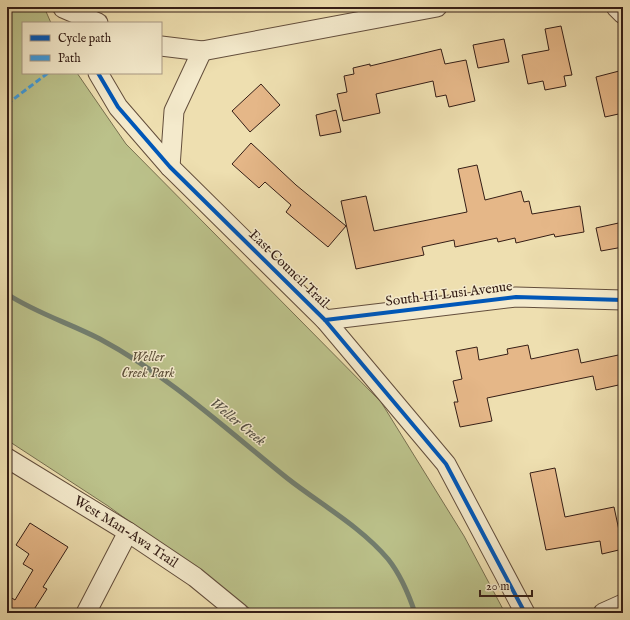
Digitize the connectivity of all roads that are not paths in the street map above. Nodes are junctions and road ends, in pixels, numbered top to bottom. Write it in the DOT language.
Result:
graph roads {
  1 [pos="437,7"];
  2 [pos="616,7"];
  3 [pos="65,13"];
  4 [pos="623,14"];
  5 [pos="95,22"];
  6 [pos="162,46"];
  7 [pos="202,51"];
  8 [pos="99,74"];
  9 [pos="170,167"];
  10 [pos="623,300"];
  11 [pos="325,320"];
  12 [pos="7,458"];
  13 [pos="128,532"];
  14 [pos="623,604"];
  15 [pos="86,613"];
  16 [pos="239,613"];
  17 [pos="525,613"];
  18 [pos="603,613"];
  1 -- 7 [label="street"];
  2 -- 4 [label="street"];
  3 -- 5 [label="street"];
  6 -- 7 [label="street"];
  7 -- 9 [label="street"];
  8 -- 9 [label="street, East Council Trail"];
  9 -- 11 [label="street, East Council Trail"];
  10 -- 11 [label="street, South Hi Lusi Avenue"];
  11 -- 17 [label="street, East Council Trail"];
  12 -- 13 [label="street, West Man-Awa Trail"];
  13 -- 15 [label="street"];
  13 -- 16 [label="street, West Man-Awa Trail"];
  14 -- 18 [label="street"];
}
